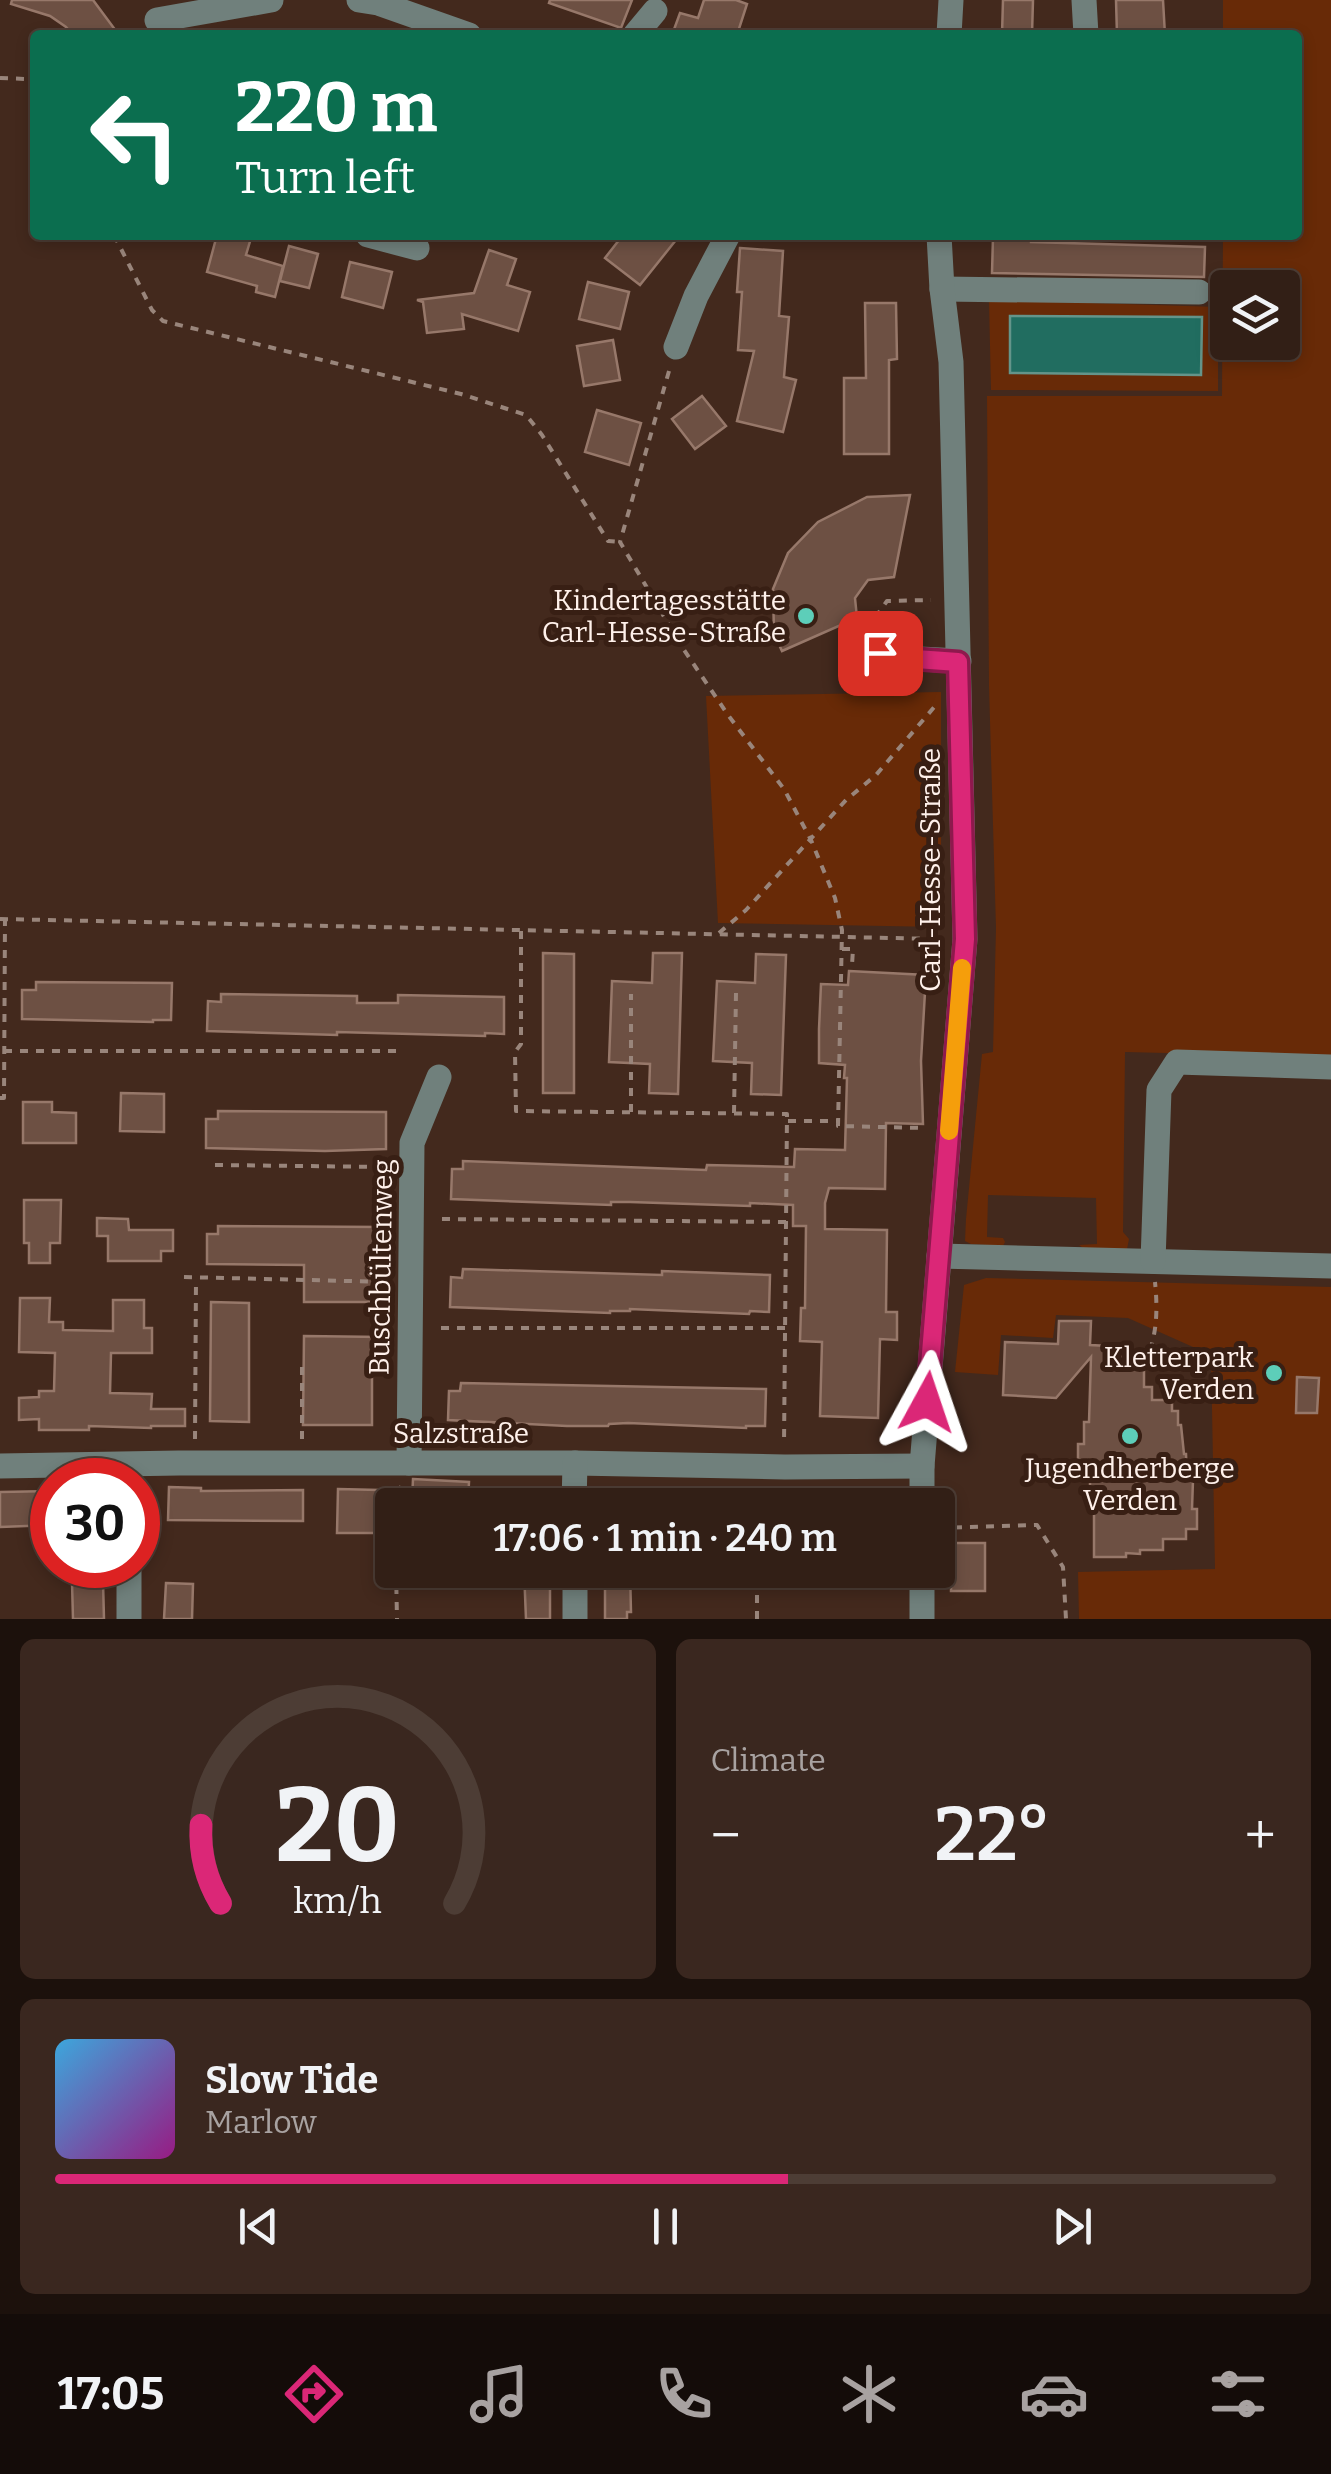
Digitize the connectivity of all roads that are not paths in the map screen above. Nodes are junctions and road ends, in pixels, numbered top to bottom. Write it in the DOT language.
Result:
graph roads {
  1 [pos="270,0"];
  2 [pos="359,0"];
  3 [pos="951,0"];
  4 [pos="1084,0"];
  5 [pos="655,11"];
  6 [pos="157,18"];
  7 [pos="455,30"];
  8 [pos="639,30"];
  9 [pos="949,30"];
  10 [pos="1086,30"];
  11 [pos="387,240"];
  12 [pos="725,240"];
  13 [pos="939,240"];
  14 [pos="417,248"];
  15 [pos="942,289"];
  16 [pos="1199,292"];
  17 [pos="676,347"];
  18 [pos="880,653"];
  19 [pos="958,662"];
  20 [pos="1331,1067"];
  21 [pos="438,1076"];
  22 [pos="939,1256"];
  23 [pos="1153,1261"];
  24 [pos="1331,1266"];
  25 [pos="409,1463"];
  26 [pos="575,1463"];
  27 [pos="0,1466"];
  28 [pos="922,1466"];
  29 [pos="30,1467"];
  30 [pos="160,1471"];
  31 [pos="574,1488"];
  32 [pos="922,1488"];
  33 [pos="129,1588"];
  34 [pos="575,1588"];
  35 [pos="922,1588"];
  36 [pos="129,1619"];
  37 [pos="575,1619"];
  38 [pos="922,1619"];
  1 -- 6 [label="street"];
  2 -- 7 [label="street"];
  3 -- 9 [label="street"];
  4 -- 10 [label="street"];
  5 -- 8 [label="street"];
  11 -- 14 [label="street"];
  12 -- 17 [label="street"];
  13 -- 15 [label="street, Carl-Hesse-Straße"];
  15 -- 16 [label="street"];
  15 -- 19 [label="street, Carl-Hesse-Straße"];
  18 -- 19 [label="street"];
  19 -- 22 [label="street, Carl-Hesse-Straße"];
  20 -- 23 [label="street"];
  21 -- 25 [label="street, Buschbültenweg"];
  22 -- 23 [label="street"];
  22 -- 28 [label="street, Carl-Hesse-Straße"];
  23 -- 24 [label="street"];
  25 -- 26 [label="street, Salzstraße"];
  25 -- 30 [label="street, Salzstraße"];
  26 -- 28 [label="street, Salzstraße"];
  26 -- 31 [label="street"];
  27 -- 29 [label="street, Salzstraße"];
  28 -- 32 [label="street, Carl-Hesse-Straße"];
  33 -- 36 [label="street"];
  34 -- 37 [label="street"];
  35 -- 38 [label="street"];
}
